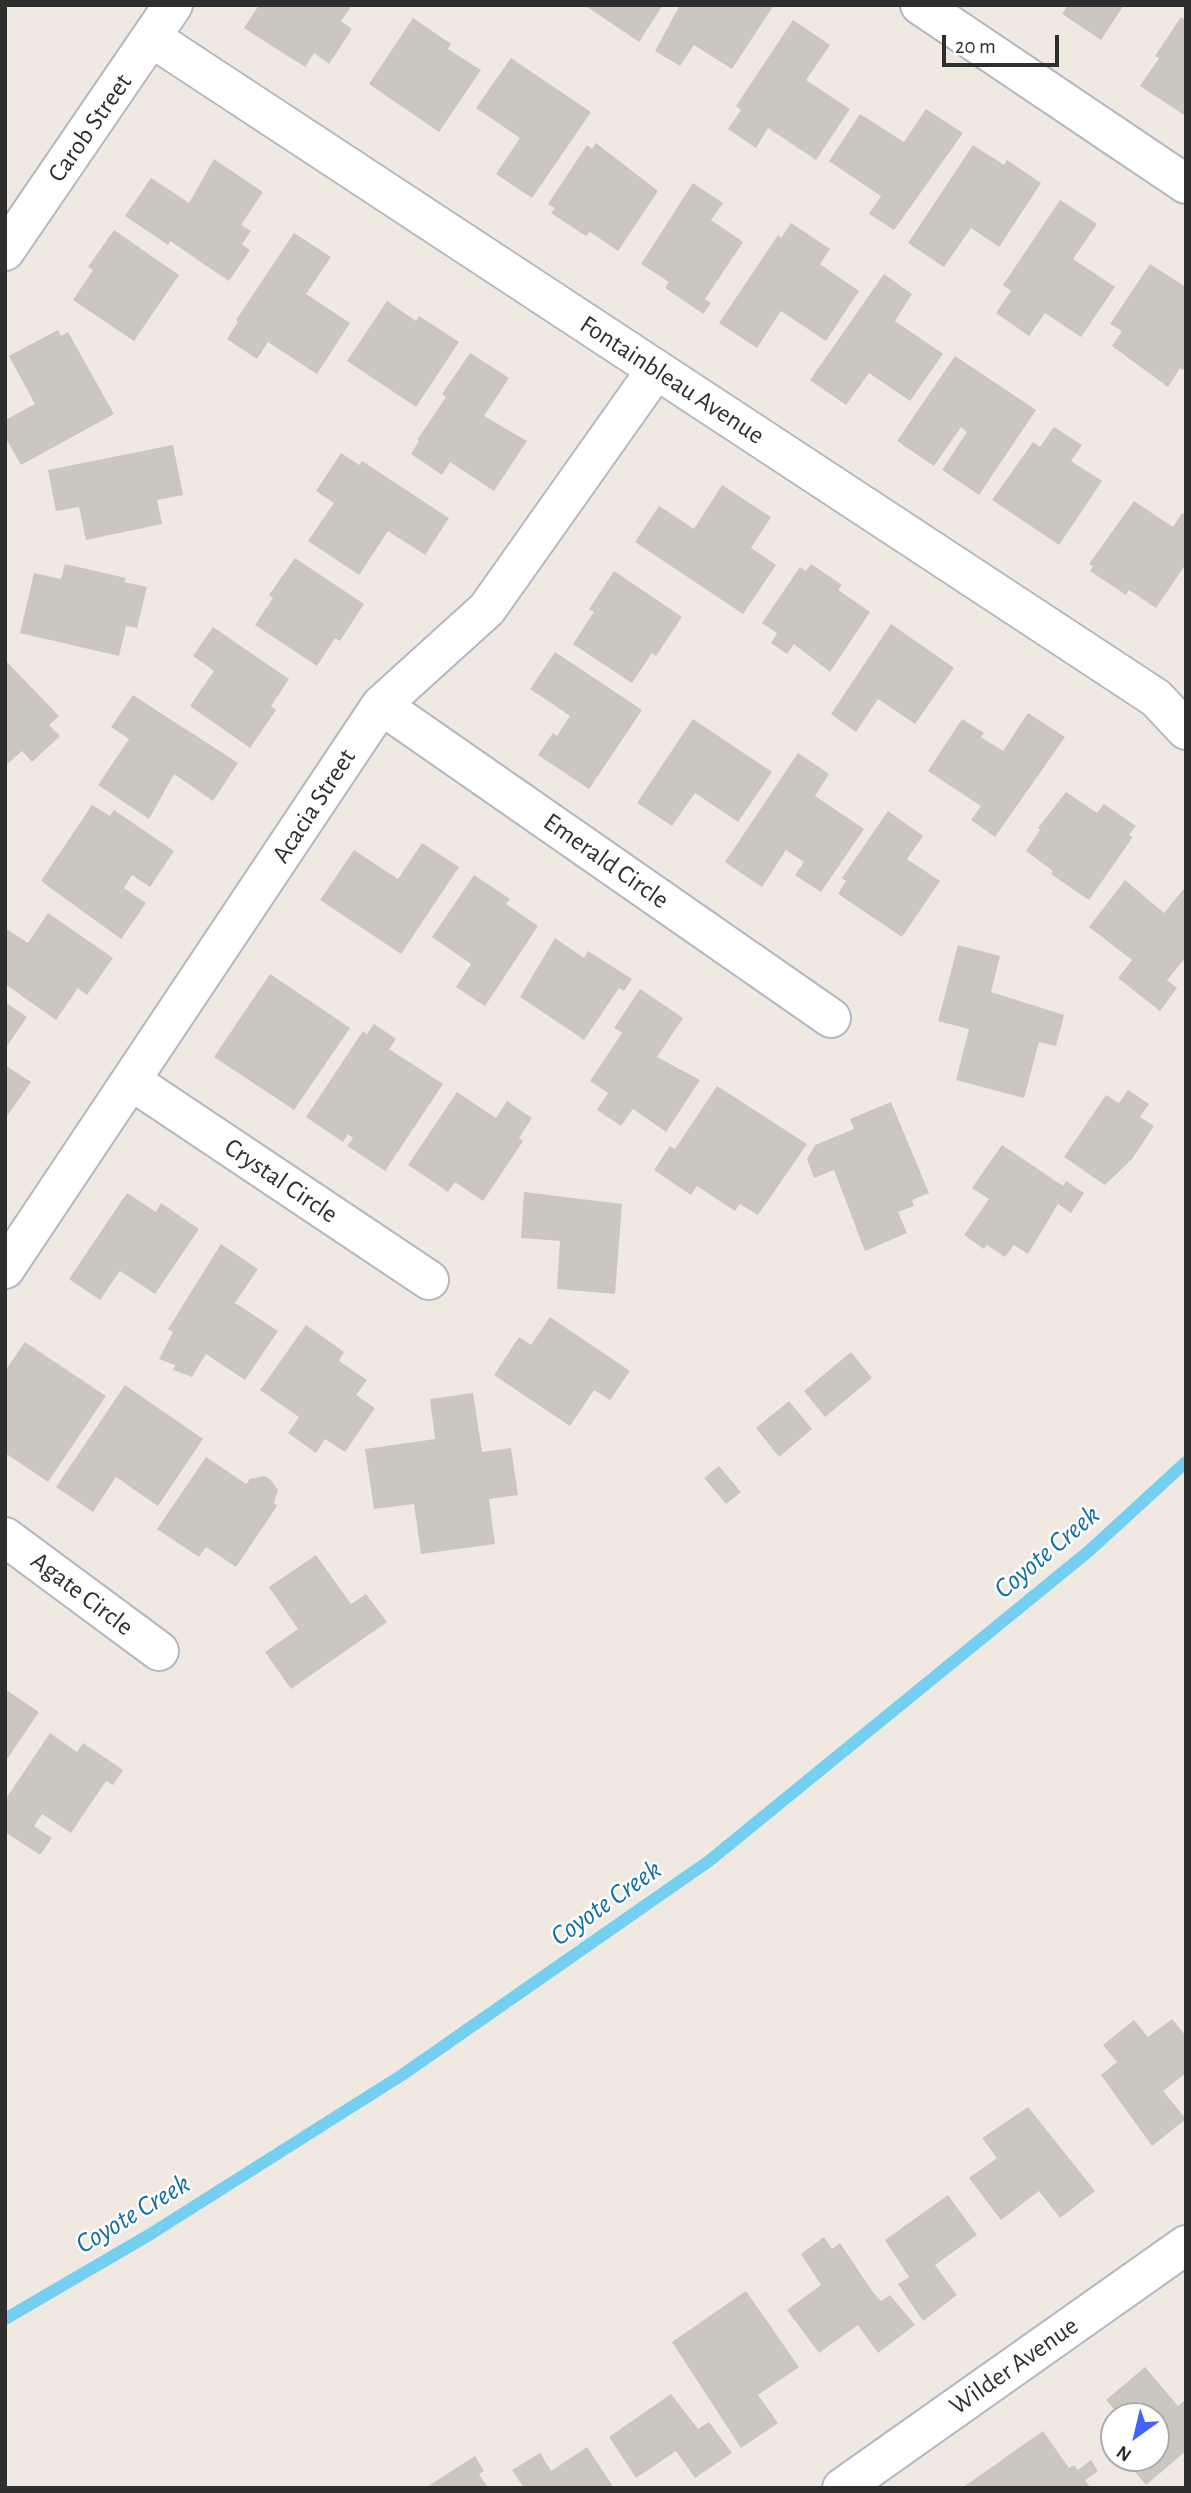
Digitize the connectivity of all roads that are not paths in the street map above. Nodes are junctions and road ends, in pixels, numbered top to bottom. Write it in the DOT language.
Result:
graph roads {
  1 [pos="173,5"];
  2 [pos="920,5"];
  3 [pos="152,37"];
  4 [pos="1186,184"];
  5 [pos="5,251"];
  6 [pos="656,370"];
  7 [pos="382,705"];
  8 [pos="1186,730"];
  9 [pos="831,1017"];
  10 [pos="133,1082"];
  11 [pos="5,1269"];
  12 [pos="429,1280"];
  13 [pos="5,1537"];
  14 [pos="159,1651"];
  15 [pos="1186,2245"];
  16 [pos="842,2488"];
  1 -- 3 [label="street, Carob Street"];
  2 -- 4 [label="street"];
  3 -- 5 [label="street, Carob Street"];
  3 -- 6 [label="street, Fontainbleau Avenue"];
  6 -- 7 [label="street, Acacia Street"];
  6 -- 8 [label="street, Fontainbleau Avenue"];
  7 -- 9 [label="street, Emerald Circle"];
  7 -- 10 [label="street, Acacia Street"];
  10 -- 11 [label="street, Acacia Street"];
  10 -- 12 [label="street, Crystal Circle"];
  13 -- 14 [label="street, Agate Circle"];
  15 -- 16 [label="street, Wilder Avenue"];
}
